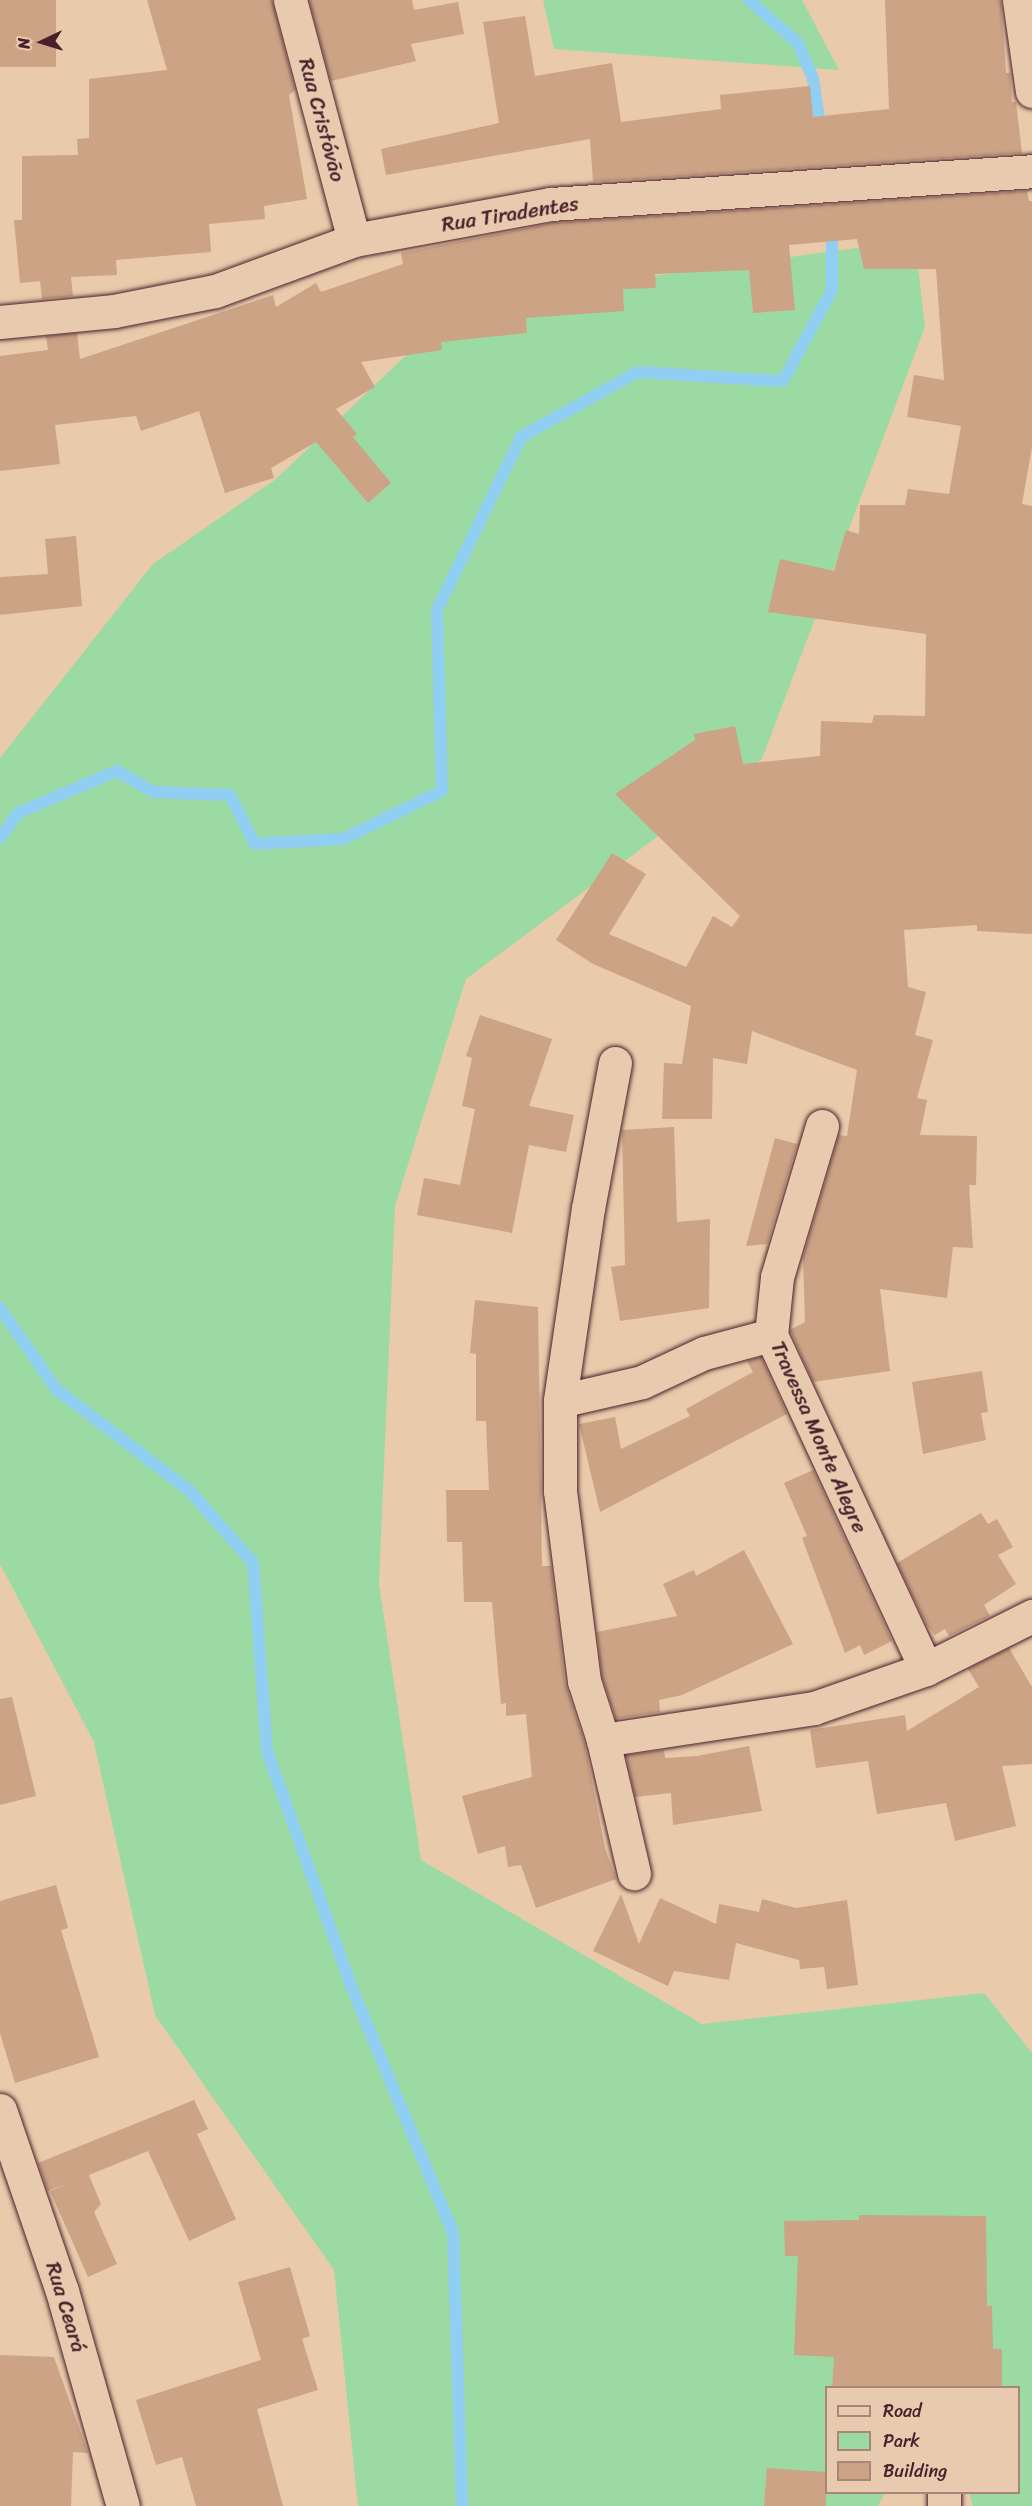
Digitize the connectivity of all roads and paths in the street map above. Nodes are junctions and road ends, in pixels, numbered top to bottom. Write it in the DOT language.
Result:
graph roads {
  1 [pos="290,0"];
  2 [pos="1024,4"];
  3 [pos="1032,91"];
  4 [pos="1032,171"];
  5 [pos="354,240"];
  6 [pos="0,322"];
  7 [pos="615,1063"];
  8 [pos="822,1126"];
  9 [pos="771,1335"];
  10 [pos="560,1401"];
  11 [pos="1032,1616"];
  12 [pos="926,1669"];
  13 [pos="603,1740"];
  14 [pos="634,1873"];
  15 [pos="0,2110"];
  16 [pos="123,2506"];
  1 -- 5 [label="street, Rua Cristóvão"];
  2 -- 3 [label="street"];
  4 -- 5 [label="street, Rua Tiradentes"];
  5 -- 6 [label="street, Rua Tiradentes"];
  7 -- 10 [label="street"];
  8 -- 9 [label="street, Travessa Monte Alegre"];
  9 -- 10 [label="street"];
  9 -- 12 [label="street, Travessa Monte Alegre"];
  10 -- 13 [label="street"];
  11 -- 12 [label="street"];
  12 -- 13 [label="street"];
  13 -- 14 [label="street"];
  15 -- 16 [label="street, Rua Ceará"];
}
